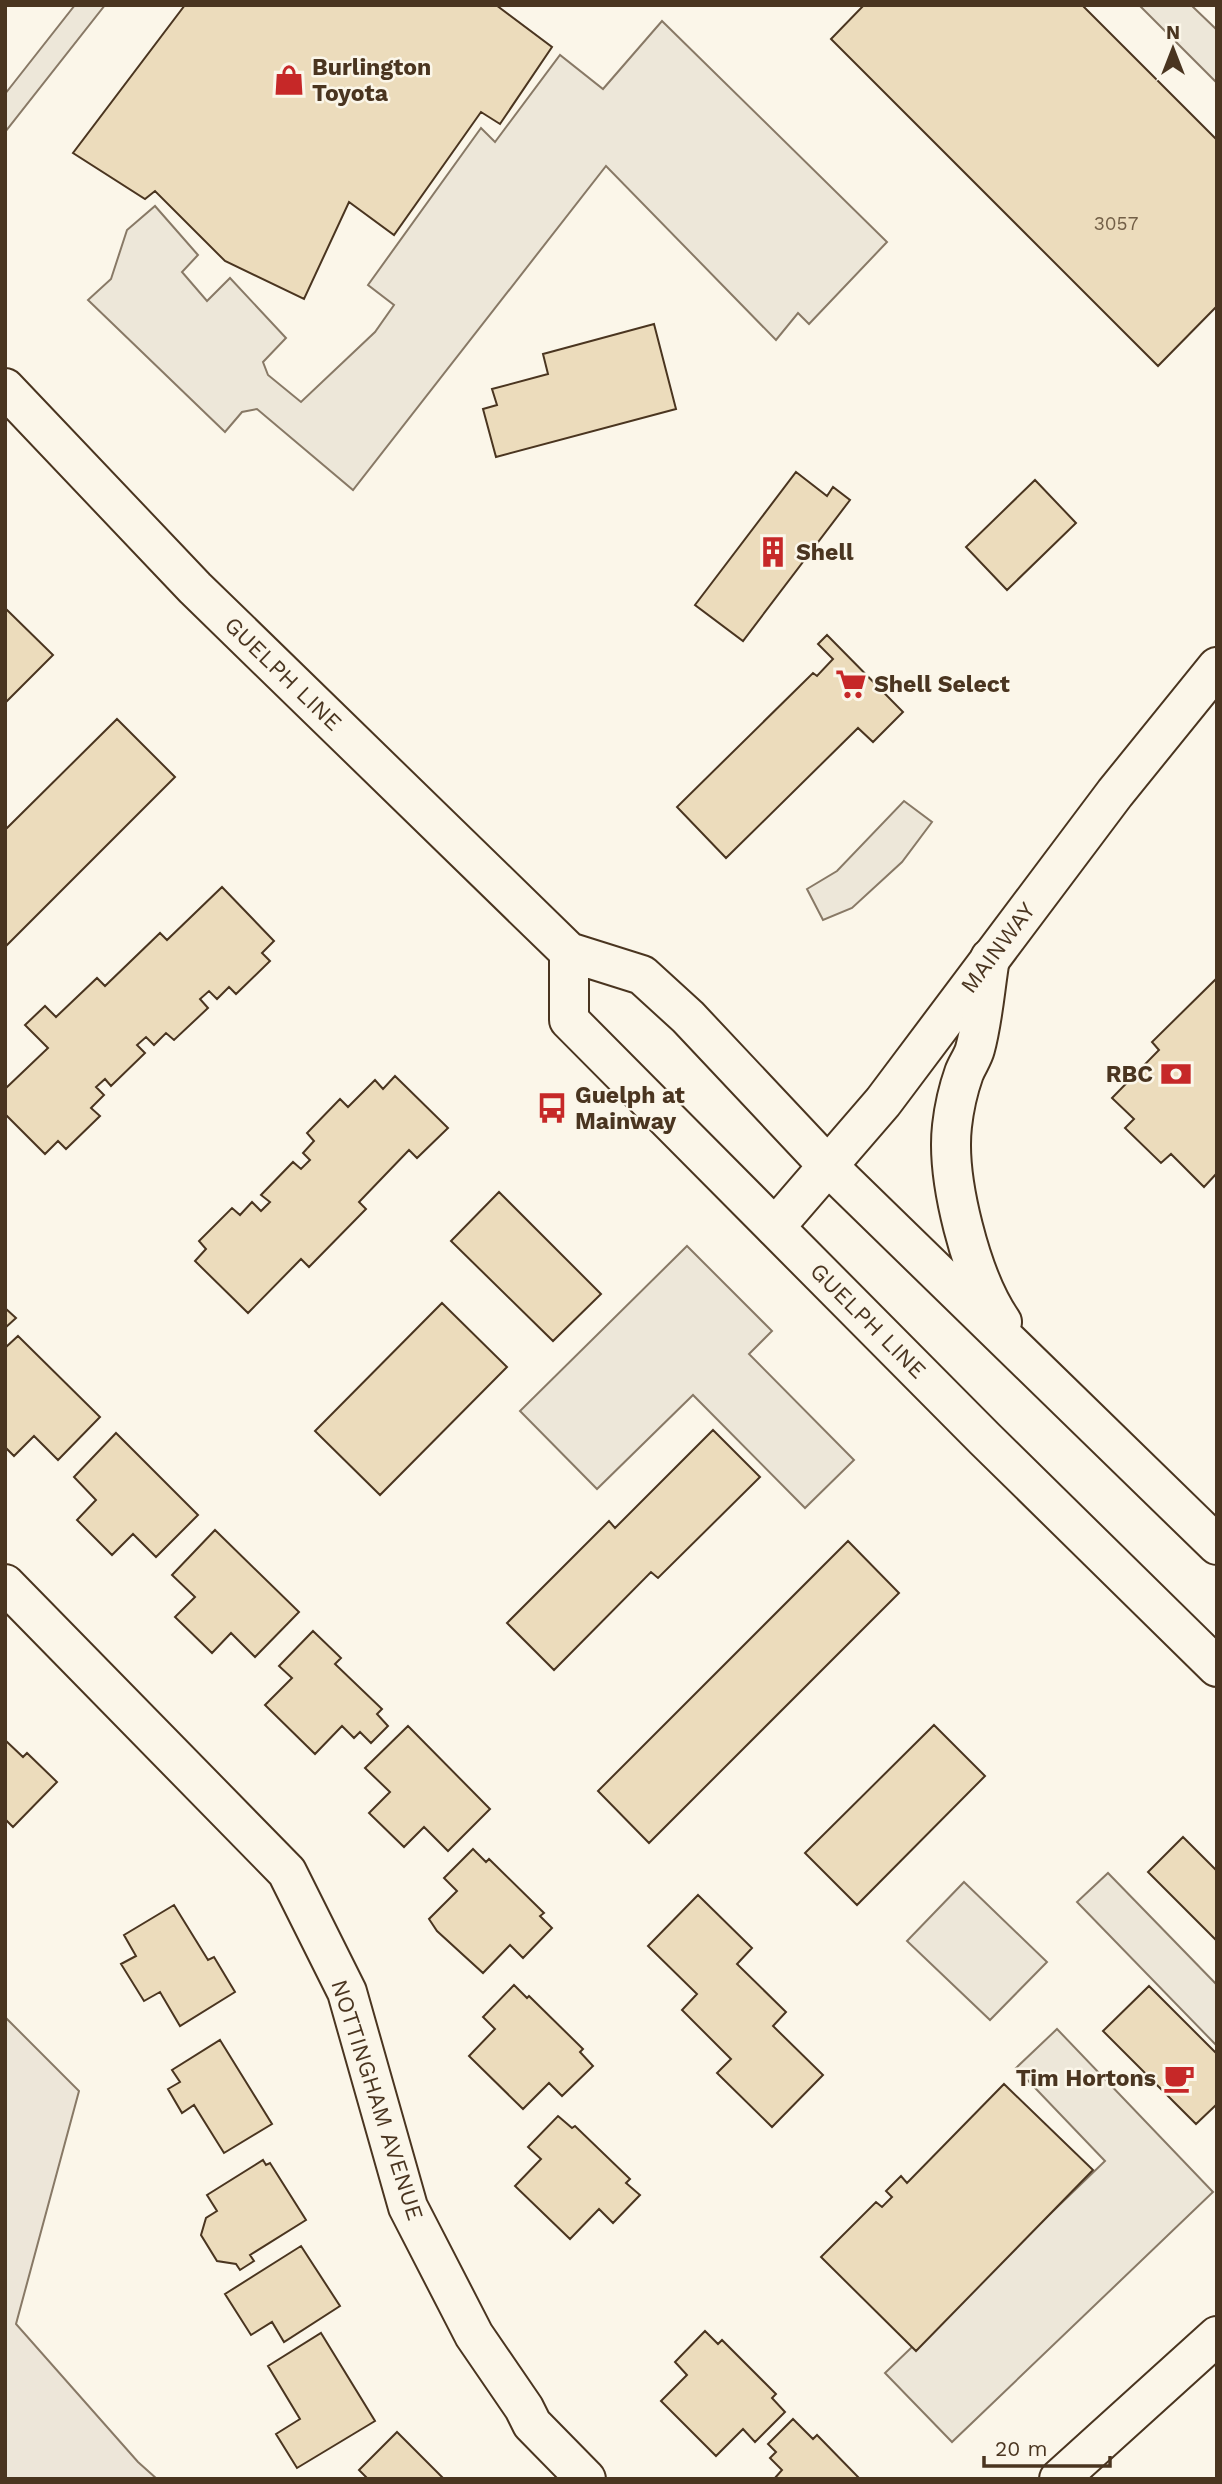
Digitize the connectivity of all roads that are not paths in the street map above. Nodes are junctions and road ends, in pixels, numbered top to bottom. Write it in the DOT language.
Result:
graph roads {
  1 [pos="5,388"];
  2 [pos="1217,667"];
  3 [pos="569,952"];
  4 [pos="990,958"];
  5 [pos="829,1167"];
  6 [pos="775,1227"];
  7 [pos="1038,1371"];
  8 [pos="1217,1545"];
  9 [pos="5,1584"];
  10 [pos="1217,1667"];
  11 [pos="1217,2336"];
  12 [pos="1088,2464"];
  13 [pos="586,2479"];
  14 [pos="1059,2479"];
  1 -- 3 [label="main road, GUELPH LINE"];
  2 -- 4 [label="main road, MAINWAY"];
  3 -- 5 [label="main road, GUELPH LINE"];
  3 -- 6 [label="main road, GUELPH LINE"];
  4 -- 5 [label="main road, MAINWAY"];
  4 -- 7 [label="main road"];
  5 -- 6 [label="main road, MAINWAY"];
  5 -- 7 [label="main road, GUELPH LINE"];
  6 -- 10 [label="main road, GUELPH LINE"];
  7 -- 8 [label="main road, GUELPH LINE"];
  9 -- 13 [label="main road, NOTTINGHAM AVENUE"];
  11 -- 12 [label="main road"];
  12 -- 14 [label="main road"];
}
